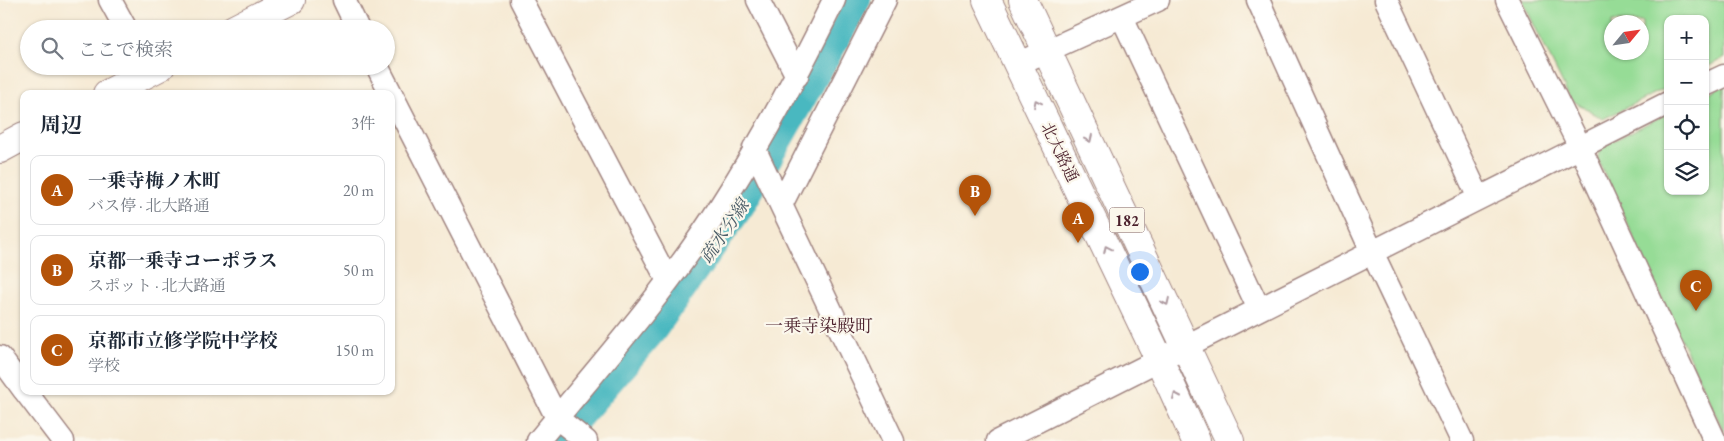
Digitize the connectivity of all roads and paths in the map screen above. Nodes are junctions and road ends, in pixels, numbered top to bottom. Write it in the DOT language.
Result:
graph roads {
  1 [pos="110,0"];
  2 [pos="291,0"];
  3 [pos="344,0"];
  4 [pos="522,0"];
  5 [pos="758,0"];
  6 [pos="834,0"];
  7 [pos="885,0"];
  8 [pos="987,0"];
  9 [pos="1023,0"];
  10 [pos="1158,0"];
  11 [pos="1258,0"];
  12 [pos="1386,0"];
  13 [pos="1507,0"];
  14 [pos="1122,17"];
  15 [pos="121,20"];
  16 [pos="252,20"];
  17 [pos="354,20"];
  18 [pos="1047,51"];
  19 [pos="1018,64"];
  20 [pos="141,75"];
  21 [pos="382,75"];
  22 [pos="797,76"];
  23 [pos="1724,76"];
  24 [pos="1709,83"];
  25 [pos="114,90"];
  26 [pos="390,90"];
  27 [pos="395,100"];
  28 [pos="1664,105"];
  29 [pos="20,138"];
  30 [pos="1580,147"];
  31 [pos="0,149"];
  32 [pos="757,154"];
  33 [pos="1478,198"];
  34 [pos="781,205"];
  35 [pos="1372,252"];
  36 [pos="668,281"];
  37 [pos="1259,309"];
  38 [pos="1186,345"];
  39 [pos="0,357"];
  40 [pos="1160,359"];
  41 [pos="20,385"];
  42 [pos="27,395"];
  43 [pos="570,429"];
  44 [pos="58,440"];
  45 [pos="538,441"];
  46 [pos="893,441"];
  47 [pos="998,441"];
  48 [pos="1196,441"];
  49 [pos="1230,441"];
  50 [pos="1462,441"];
  51 [pos="1715,441"];
  1 -- 15 [label="street"];
  2 -- 16 [label="main road"];
  3 -- 17 [label="street"];
  4 -- 36 [label="street"];
  5 -- 22 [label="street"];
  6 -- 22 [label="street"];
  7 -- 34 [label="street"];
  8 -- 19 [label="main road, 北大路通 / 182"];
  9 -- 18 [label="main road, 北大路通 / 182"];
  10 -- 14 [label="street"];
  11 -- 35 [label="street"];
  12 -- 33 [label="street"];
  13 -- 30 [label="street"];
  14 -- 18 [label="street"];
  14 -- 37 [label="street"];
  18 -- 19 [label="street"];
  18 -- 38 [label="main road, 北大路通 / 182, one-way"];
  40 -- 19 [label="main road, 北大路通 / 182, one-way"];
  20 -- 25 [label="main road"];
  21 -- 26 [label="street"];
  22 -- 32 [label="street"];
  23 -- 24 [label="street"];
  27 -- 43 [label="street"];
  28 -- 30 [label="street"];
  29 -- 31 [label="main road"];
  30 -- 33 [label="street"];
  30 -- 51 [label="street"];
  32 -- 34 [label="street"];
  32 -- 36 [label="street"];
  33 -- 35 [label="street"];
  34 -- 46 [label="street"];
  35 -- 37 [label="street"];
  35 -- 50 [label="street"];
  36 -- 43 [label="street"];
  37 -- 38 [label="street"];
  38 -- 40 [label="street"];
  38 -- 49 [label="main road, 北大路通 / 182"];
  39 -- 41 [label="street"];
  40 -- 47 [label="street"];
  48 -- 40 [label="main road, 北大路通 / 182, one-way"];
  42 -- 44 [label="street"];
  43 -- 45 [label="street"];
}
